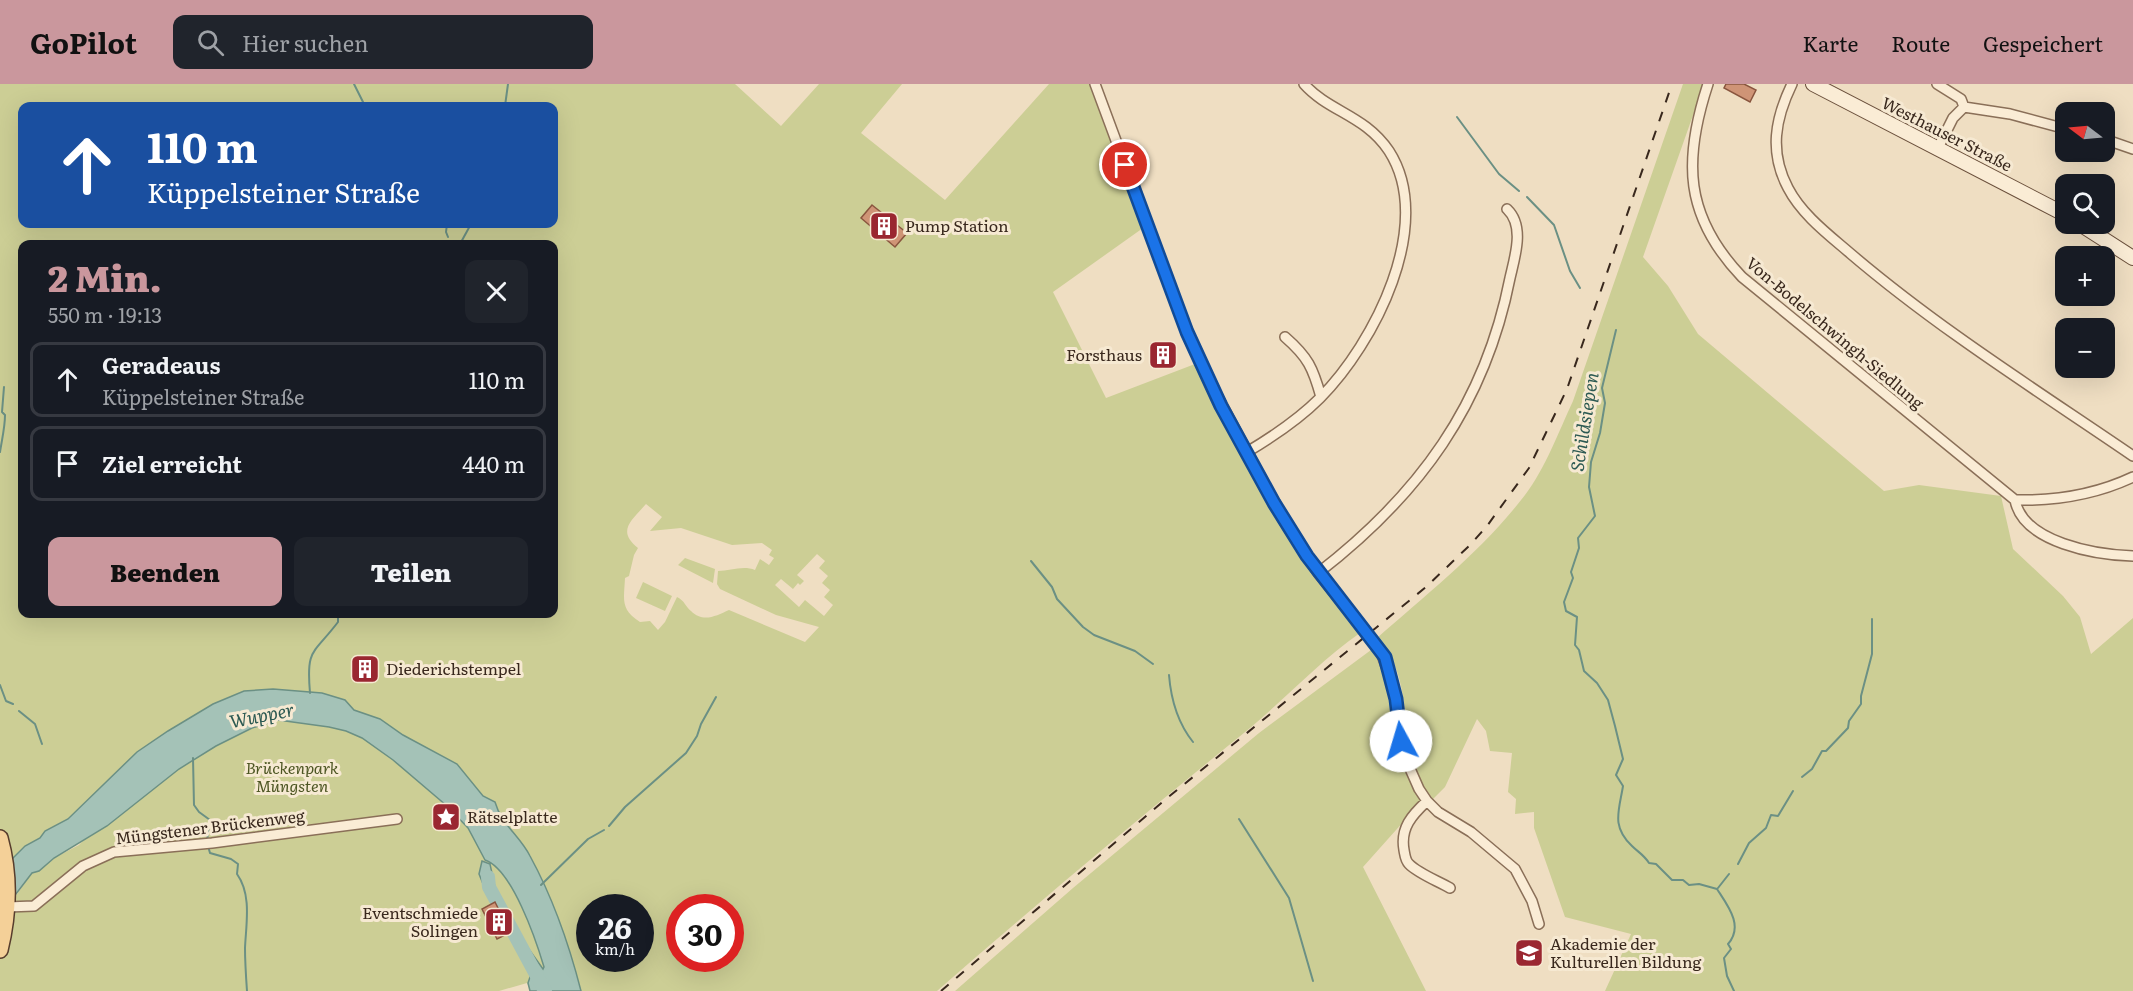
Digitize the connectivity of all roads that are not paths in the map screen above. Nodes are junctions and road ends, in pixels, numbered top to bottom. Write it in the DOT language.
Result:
graph roads {
  1 [pos="1095,84"];
  2 [pos="1304,84"];
  3 [pos="1708,84"];
  4 [pos="1792,84"];
  5 [pos="1813,84"];
  6 [pos="1937,84"];
  7 [pos="1964,107"];
  8 [pos="2055,126"];
  9 [pos="2115,143"];
  10 [pos="1938,148"];
  11 [pos="2133,149"];
  12 [pos="1507,209"];
  13 [pos="2055,209"];
  14 [pos="2096,234"];
  15 [pos="2133,258"];
  16 [pos="1285,337"];
  17 [pos="1321,397"];
  18 [pos="1247,452"];
  19 [pos="2133,456"];
  20 [pos="2133,477"];
  21 [pos="2015,500"];
  22 [pos="2133,556"];
  23 [pos="1318,573"];
  24 [pos="1427,801"];
  25 [pos="397,819"];
  26 [pos="0,838"];
  27 [pos="1450,888"];
  28 [pos="7,907"];
  29 [pos="1539,924"];
  30 [pos="0,950"];
  1 -- 18 [label="street"];
  2 -- 17 [label="street"];
  3 -- 21 [label="street, Von-Bodelschwingh-Siedlung"];
  4 -- 19 [label="street"];
  5 -- 10 [label="main road, Westhauser Straße"];
  6 -- 7 [label="street"];
  7 -- 8 [label="street"];
  7 -- 10 [label="street"];
  9 -- 11 [label="street"];
  10 -- 13 [label="main road, Westhauser Straße"];
  12 -- 23 [label="street"];
  14 -- 15 [label="main road"];
  16 -- 17 [label="street"];
  17 -- 18 [label="street"];
  18 -- 23 [label="street"];
  20 -- 21 [label="street"];
  21 -- 22 [label="street, Von-Bodelschwingh-Siedlung"];
  23 -- 24 [label="street, bridge"];
  24 -- 27 [label="street"];
  24 -- 29 [label="street"];
  25 -- 28 [label="street, Müngstener Brückenweg"];
  26 -- 28 [label="main road"];
  28 -- 30 [label="main road"];
}
